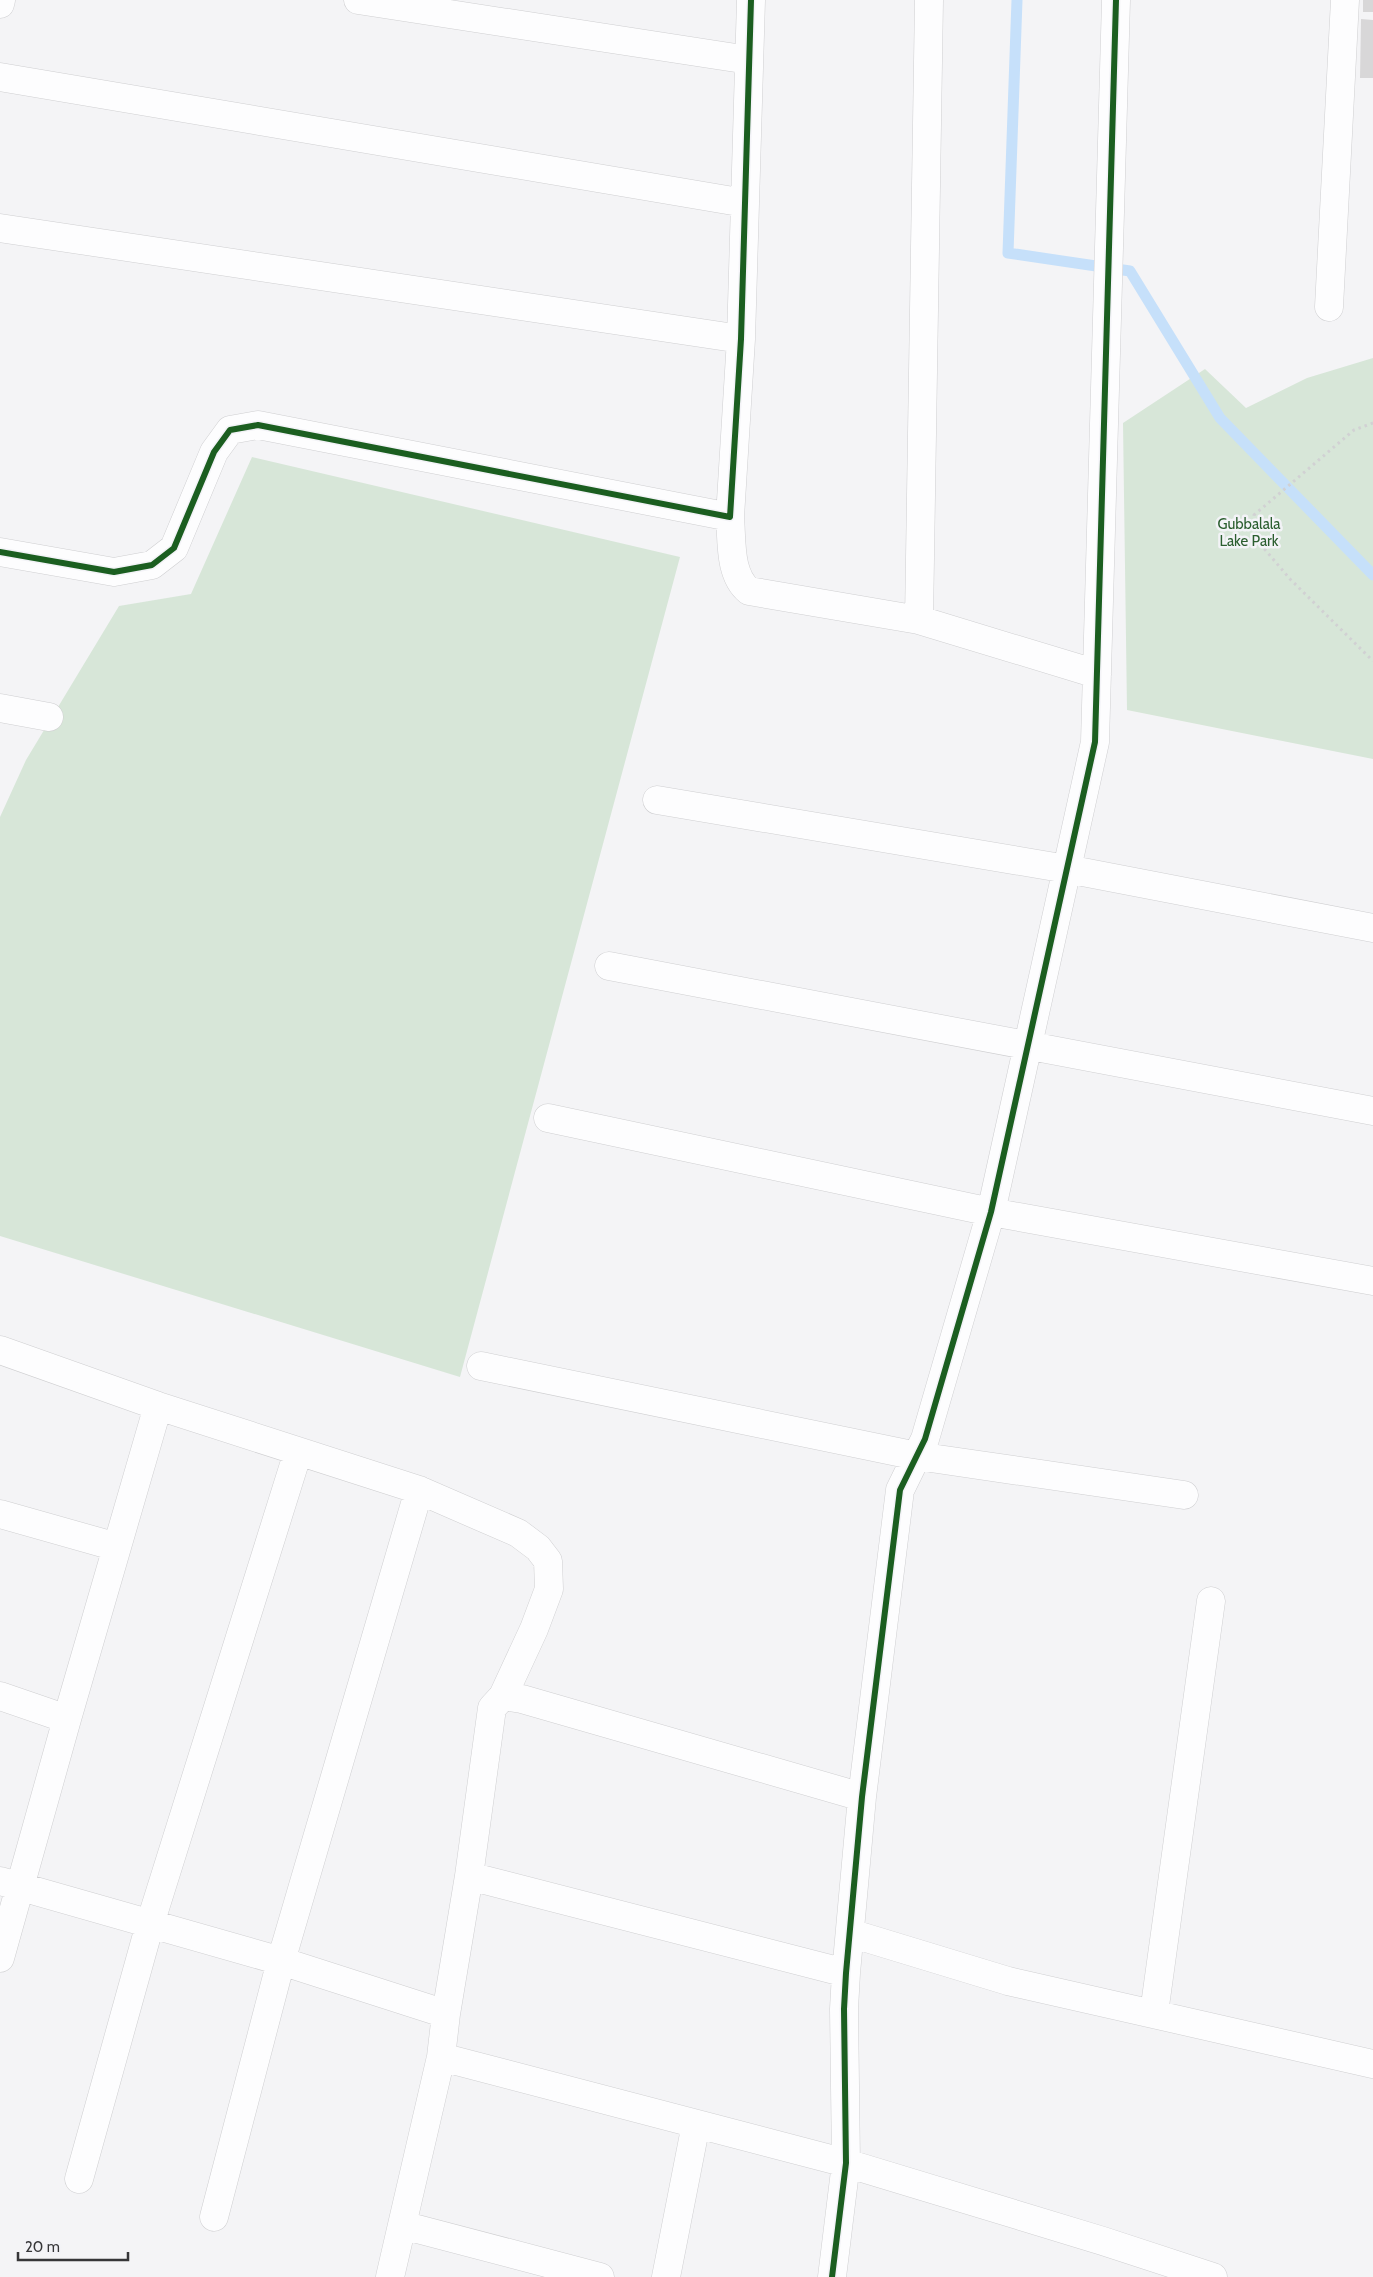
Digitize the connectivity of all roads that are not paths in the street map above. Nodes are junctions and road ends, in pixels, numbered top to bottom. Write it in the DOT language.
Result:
graph roads {
  1 [pos="1,0"];
  2 [pos="358,0"];
  3 [pos="751,0"];
  4 [pos="929,0"];
  5 [pos="1116,0"];
  6 [pos="1345,0"];
  7 [pos="0,4"];
  8 [pos="749,60"];
  9 [pos="0,77"];
  10 [pos="745,203"];
  11 [pos="0,228"];
  12 [pos="1329,307"];
  13 [pos="741,339"];
  14 [pos="730,517"];
  15 [pos="0,552"];
  16 [pos="919,620"];
  17 [pos="1098,674"];
  18 [pos="0,708"];
  19 [pos="49,717"];
  20 [pos="657,800"];
  21 [pos="1066,869"];
  22 [pos="1373,928"];
  23 [pos="609,966"];
  24 [pos="1028,1045"];
  25 [pos="1373,1111"];
  26 [pos="548,1118"];
  27 [pos="992,1212"];
  28 [pos="1373,1281"];
  29 [pos="0,1350"];
  30 [pos="481,1366"];
  31 [pos="158,1406"];
  32 [pos="298,1452"];
  33 [pos="917,1456"];
  34 [pos="419,1490"];
  35 [pos="1184,1494"];
  36 [pos="0,1514"];
  37 [pos="117,1547"];
  38 [pos="1211,1601"];
  39 [pos="0,1696"];
  40 [pos="502,1696"];
  41 [pos="67,1718"];
  42 [pos="862,1797"];
  43 [pos="469,1876"];
  44 [pos="10,1884"];
  45 [pos="150,1924"];
  46 [pos="850,1933"];
  47 [pos="0,1958"];
  48 [pos="281,1961"];
  49 [pos="846,1973"];
  50 [pos="1154,2013"];
  51 [pos="446,2014"];
  52 [pos="441,2057"];
  53 [pos="1373,2064"];
  54 [pos="696,2124"];
  55 [pos="846,2164"];
  56 [pos="78,2179"];
  57 [pos="214,2217"];
  58 [pos="402,2225"];
  59 [pos="390,2277"];
  60 [pos="600,2277"];
  61 [pos="666,2277"];
  62 [pos="832,2277"];
  63 [pos="1214,2277"];
  1 -- 7 [label="street"];
  2 -- 8 [label="street"];
  3 -- 8 [label="street"];
  4 -- 16 [label="street"];
  5 -- 17 [label="street"];
  6 -- 12 [label="street"];
  8 -- 10 [label="street"];
  9 -- 10 [label="street"];
  10 -- 13 [label="street"];
  11 -- 13 [label="street"];
  13 -- 14 [label="street"];
  14 -- 15 [label="street"];
  14 -- 16 [label="street"];
  16 -- 17 [label="street"];
  17 -- 21 [label="street"];
  18 -- 19 [label="street"];
  20 -- 21 [label="street"];
  21 -- 22 [label="street"];
  21 -- 24 [label="street"];
  23 -- 24 [label="street"];
  24 -- 25 [label="street"];
  24 -- 27 [label="street"];
  26 -- 27 [label="street"];
  27 -- 28 [label="street"];
  27 -- 33 [label="street"];
  29 -- 31 [label="street"];
  30 -- 33 [label="street"];
  31 -- 32 [label="street"];
  31 -- 37 [label="street"];
  32 -- 34 [label="street"];
  32 -- 45 [label="street"];
  33 -- 35 [label="street"];
  33 -- 42 [label="street"];
  34 -- 40 [label="street"];
  34 -- 48 [label="street"];
  36 -- 37 [label="street"];
  37 -- 41 [label="street"];
  38 -- 50 [label="street"];
  39 -- 41 [label="street"];
  40 -- 42 [label="street"];
  40 -- 43 [label="street"];
  41 -- 44 [label="street"];
  42 -- 46 [label="street"];
  43 -- 49 [label="street"];
  43 -- 51 [label="street"];
  44 -- 45 [label="street"];
  44 -- 47 [label="street"];
  45 -- 48 [label="street"];
  45 -- 56 [label="street"];
  46 -- 49 [label="street"];
  46 -- 50 [label="street"];
  48 -- 51 [label="street"];
  48 -- 57 [label="street"];
  49 -- 55 [label="street"];
  50 -- 53 [label="street"];
  51 -- 52 [label="street"];
  52 -- 54 [label="street"];
  52 -- 58 [label="street"];
  54 -- 55 [label="street"];
  54 -- 61 [label="street"];
  55 -- 62 [label="street"];
  55 -- 63 [label="street"];
  58 -- 59 [label="street"];
  58 -- 60 [label="street"];
}
